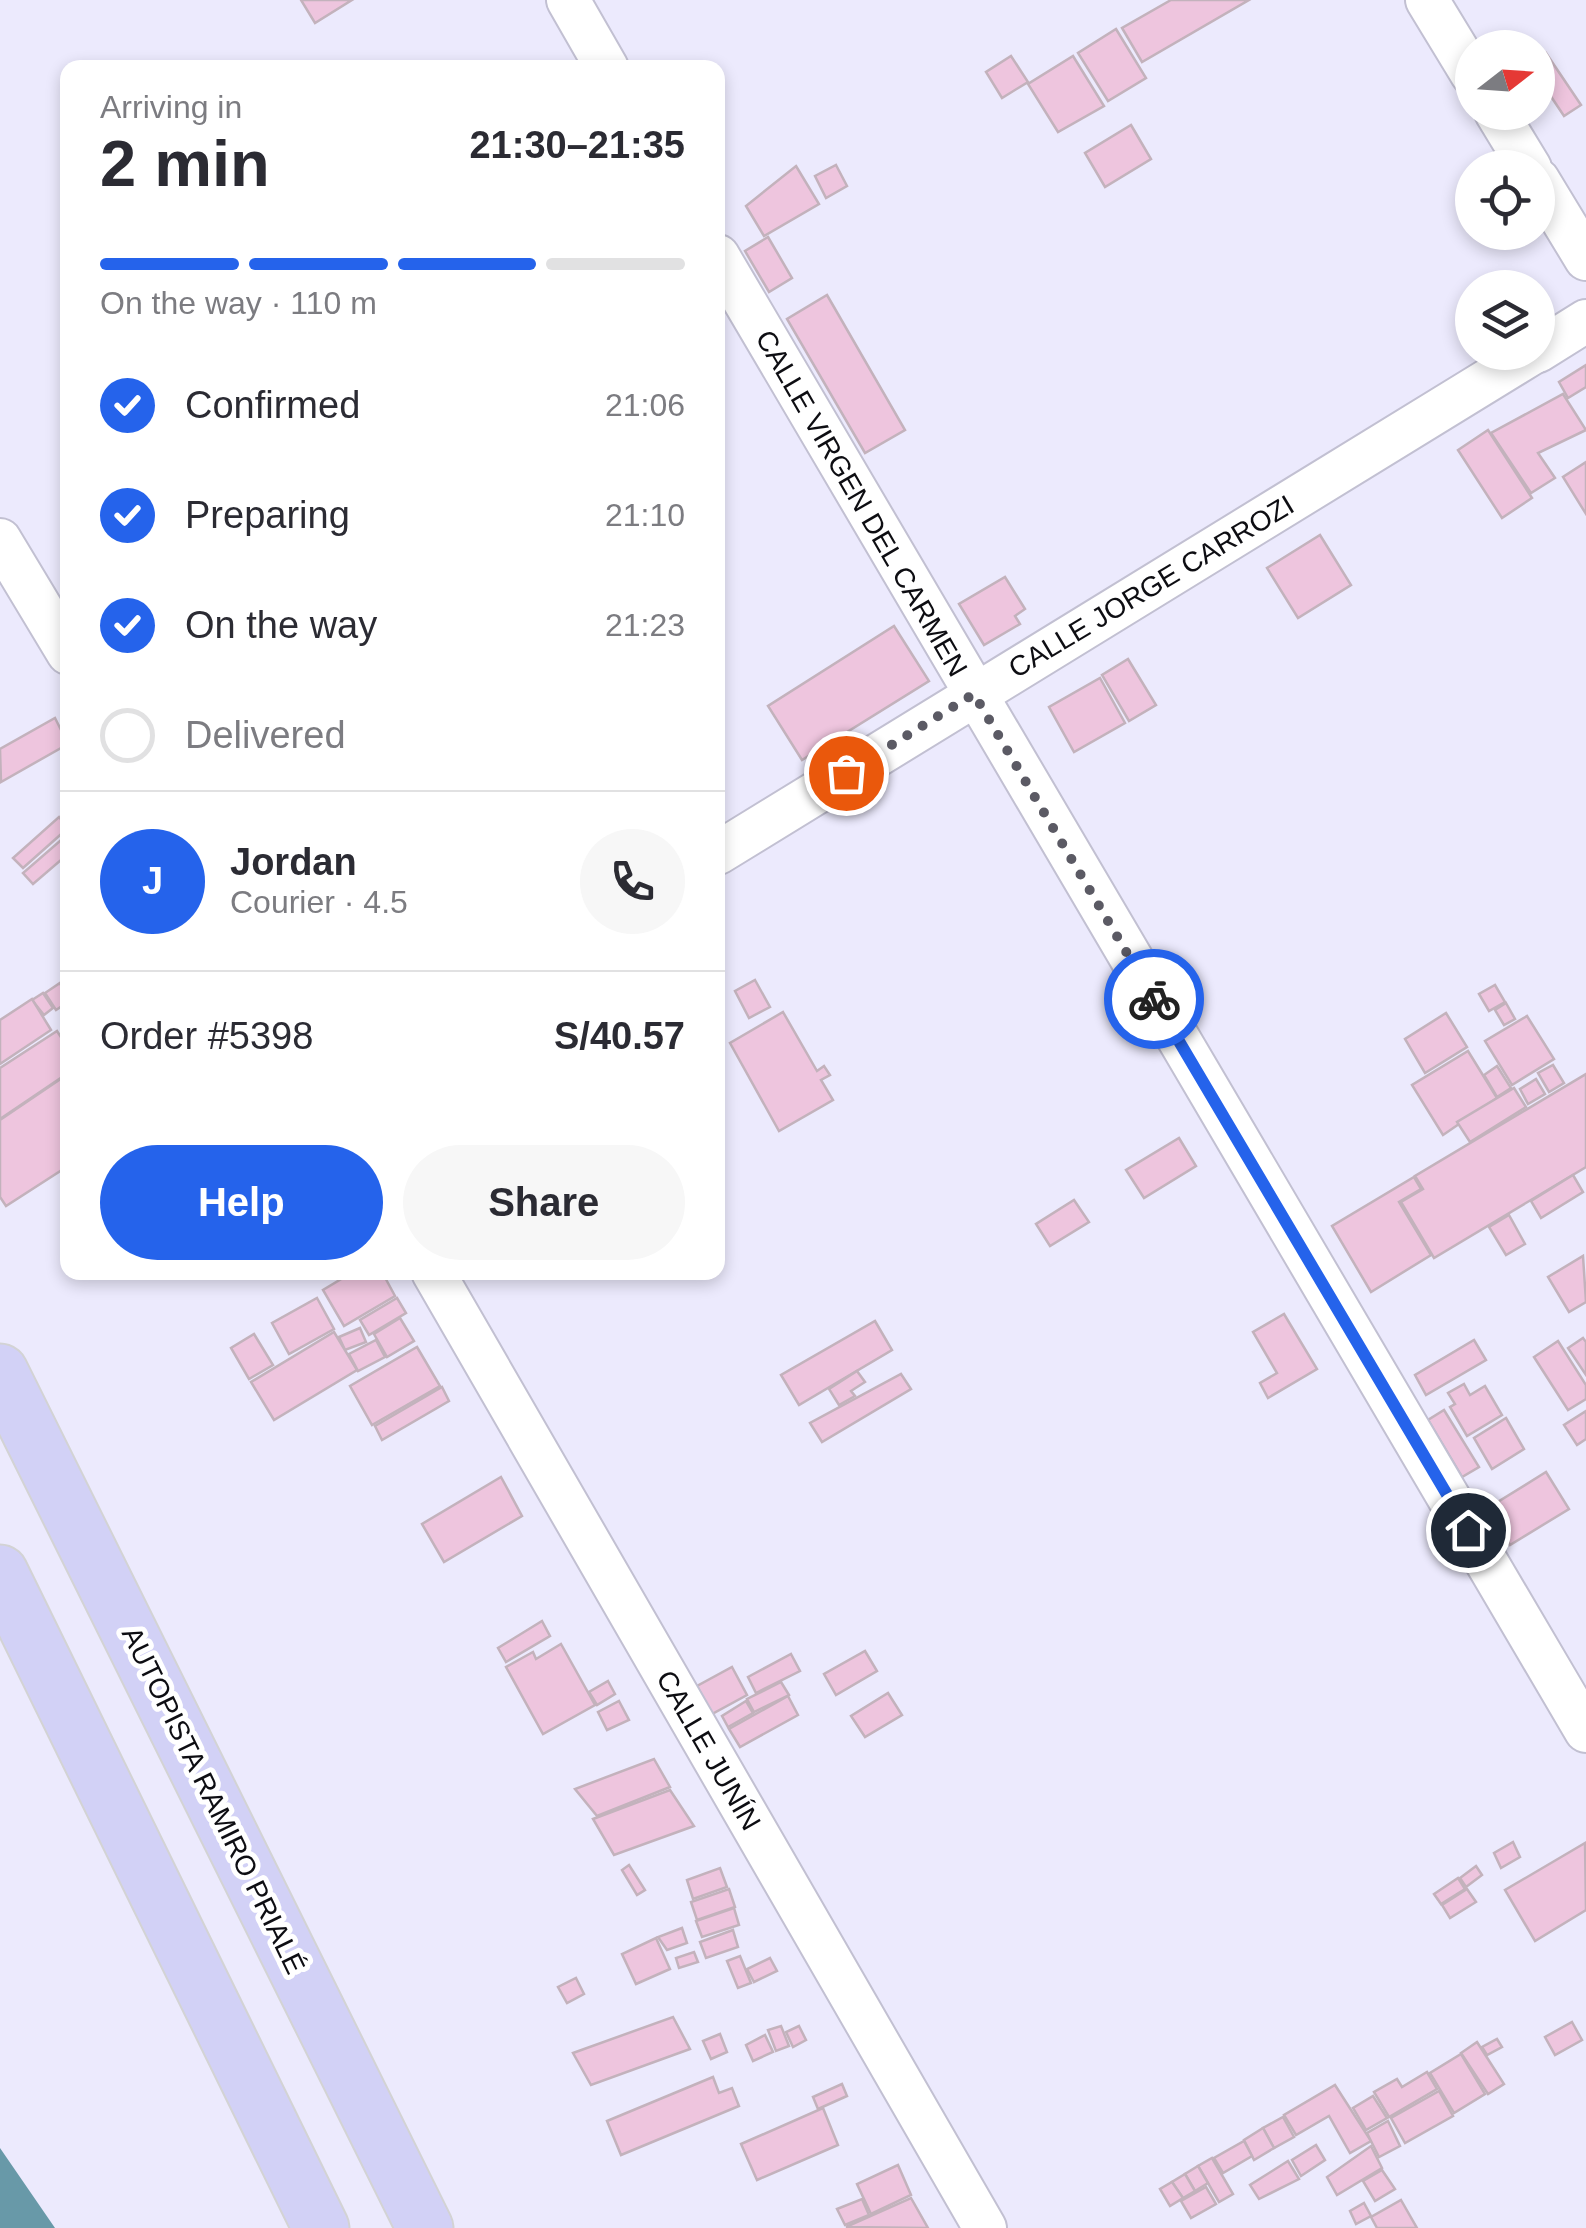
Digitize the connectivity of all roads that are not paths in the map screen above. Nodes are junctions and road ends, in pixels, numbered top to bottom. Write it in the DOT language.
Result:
graph roads {
  1 [pos="568,0"];
  2 [pos="1427,0"];
  3 [pos="1455,46"];
  4 [pos="602,60"];
  5 [pos="1555,208"];
  6 [pos="1586,258"];
  7 [pos="725,268"];
  8 [pos="1586,321"];
  9 [pos="1555,340"];
  10 [pos="1506,370"];
  11 [pos="0,540"];
  12 [pos="60,641"];
  13 [pos="974,694"];
  14 [pos="725,849"];
  15 [pos="437,1280"];
  16 [pos="0,1372"];
  17 [pos="0,1573"];
  18 [pos="1586,1731"];
  19 [pos="321,2228"];
  20 [pos="426,2228"];
  21 [pos="984,2228"];
  1 -- 4 [label="street"];
  2 -- 3 [label="street"];
  5 -- 6 [label="street"];
  7 -- 13 [label="street, CALLE VIRGEN DEL CARMEN"];
  8 -- 9 [label="street, CALLE JORGE CARROZI"];
  10 -- 13 [label="street, CALLE JORGE CARROZI"];
  11 -- 12 [label="street"];
  13 -- 14 [label="street, CALLE JORGE CARROZI"];
  13 -- 18 [label="street, CALLE VIRGEN DEL CARMEN"];
  15 -- 21 [label="street, CALLE JUNÍN"];
  16 -- 20 [label="highway, AUTOPISTA RAMIRO PRIALÉ"];
  17 -- 19 [label="highway"];
}
